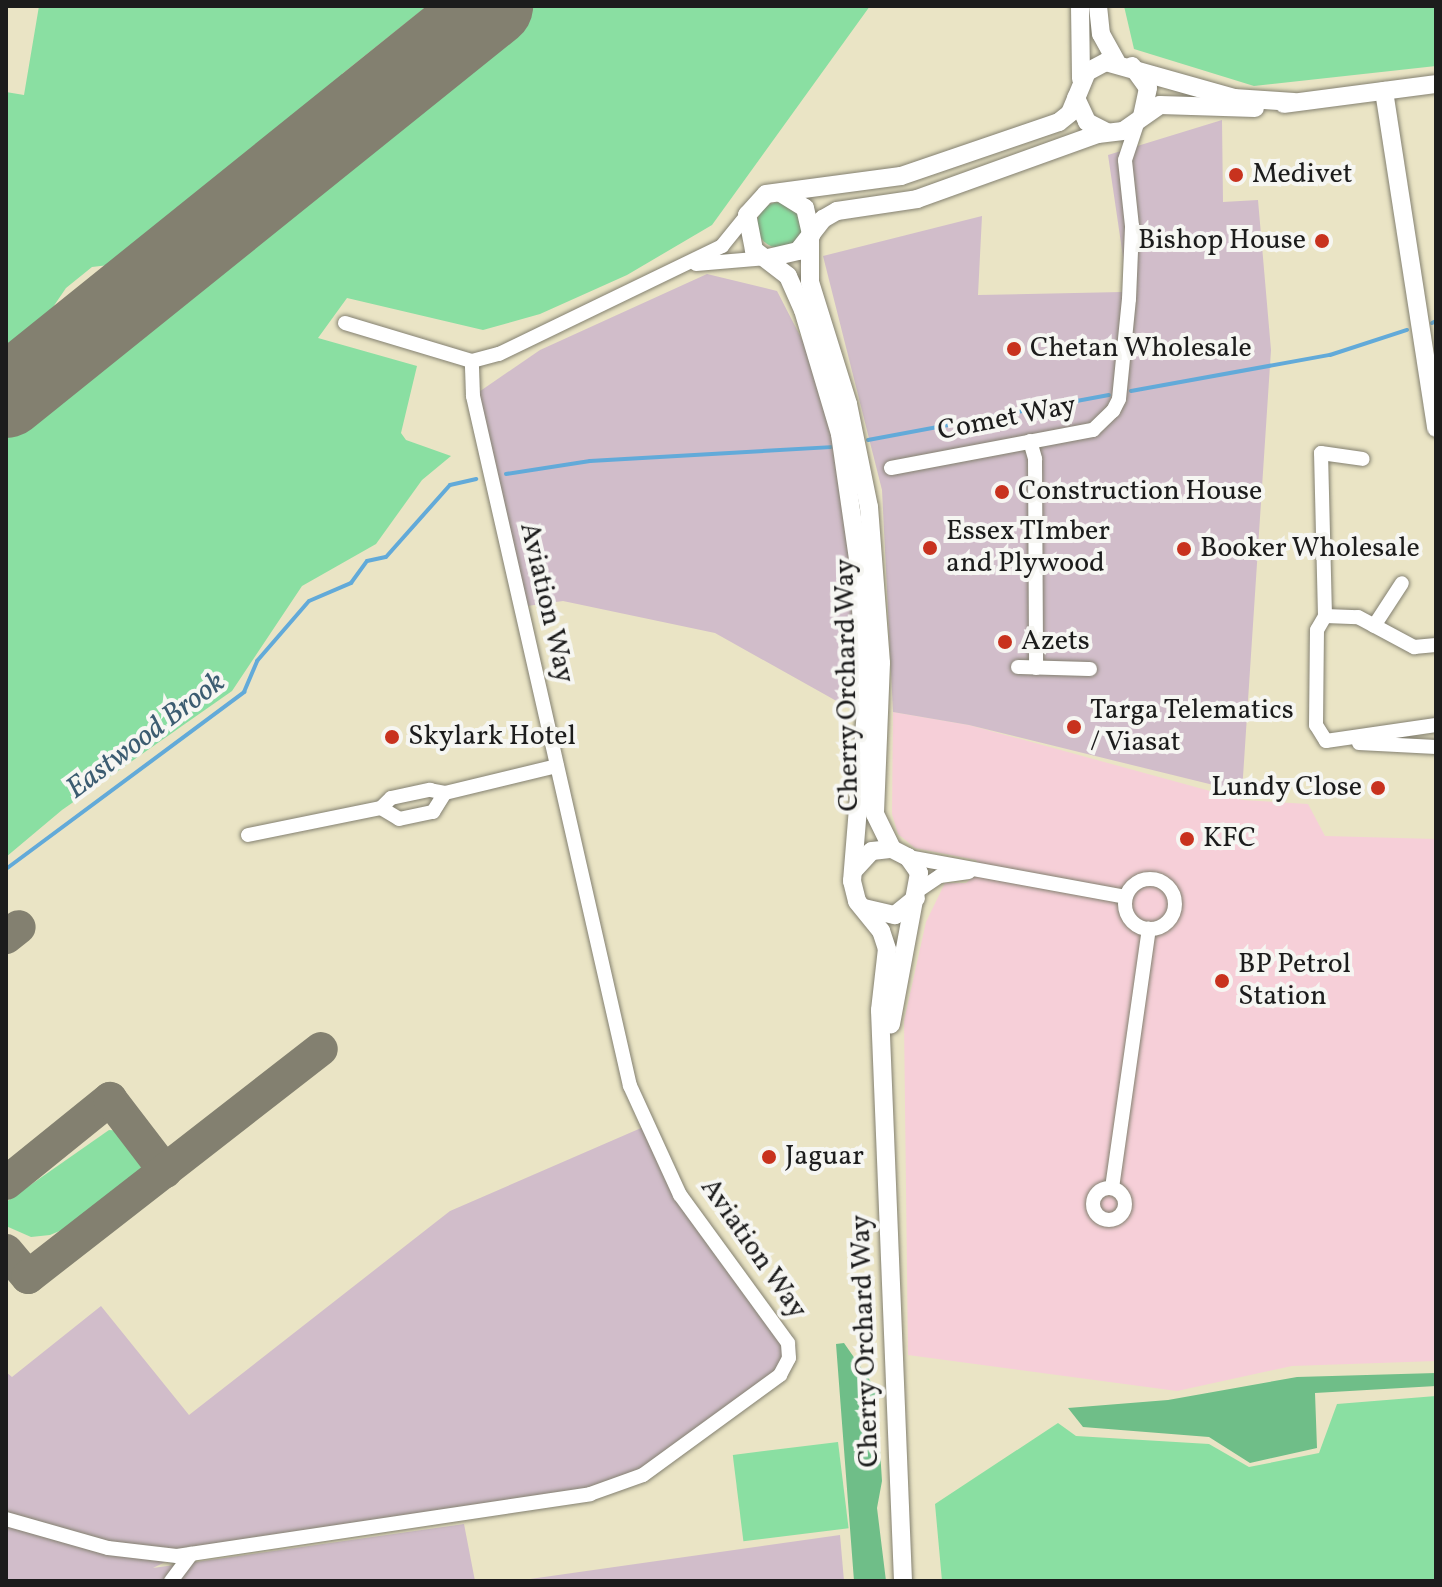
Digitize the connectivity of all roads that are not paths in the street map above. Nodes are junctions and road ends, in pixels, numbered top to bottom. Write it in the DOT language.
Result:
graph roads {
  1 [pos="1080,6"];
  2 [pos="1098,6"];
  3 [pos="1123,63"];
  4 [pos="1436,84"];
  5 [pos="1079,88"];
  6 [pos="1384,91"];
  7 [pos="1294,102"];
  8 [pos="1140,119"];
  9 [pos="1107,132"];
  10 [pos="1125,160"];
  11 [pos="772,192"];
  12 [pos="747,215"];
  13 [pos="811,236"];
  14 [pos="768,258"];
  15 [pos="685,267"];
  16 [pos="345,323"];
  17 [pos="472,361"];
  18 [pos="1436,428"];
  19 [pos="1030,441"];
  20 [pos="1363,459"];
  21 [pos="891,468"];
  22 [pos="1402,583"];
  23 [pos="1325,616"];
  24 [pos="1374,626"];
  25 [pos="1436,645"];
  26 [pos="1018,667"];
  27 [pos="1036,668"];
  28 [pos="1090,669"];
  29 [pos="1436,725"];
  30 [pos="1326,741"];
  31 [pos="1436,747"];
  32 [pos="557,766"];
  33 [pos="445,793"];
  34 [pos="381,808"];
  35 [pos="248,835"];
  36 [pos="900,853"];
  37 [pos="981,871"];
  38 [pos="853,872"];
  39 [pos="918,894"];
  40 [pos="1125,897"];
  41 [pos="863,908"];
  42 [pos="1149,929"];
  43 [pos="886,1098"];
  44 [pos="1112,1188"];
  45 [pos="6,1519"];
  46 [pos="191,1554"];
  47 [pos="171,1581"];
  48 [pos="903,1581"];
  1 -- 5 [label="main road"];
  2 -- 3 [label="main road"];
  3 -- 5 [label="main road"];
  3 -- 7 [label="main road"];
  3 -- 8 [label="main road"];
  4 -- 6 [label="main road"];
  5 -- 9 [label="main road"];
  5 -- 11 [label="main road"];
  6 -- 7 [label="main road"];
  6 -- 18 [label="main road"];
  7 -- 8 [label="main road"];
  8 -- 9 [label="main road"];
  8 -- 10 [label="street, Comet Way"];
  9 -- 10 [label="street, Comet Way"];
  9 -- 13 [label="main road"];
  10 -- 19 [label="street, Comet Way"];
  11 -- 12 [label="main road"];
  11 -- 13 [label="main road"];
  12 -- 14 [label="main road"];
  12 -- 15 [label="street"];
  13 -- 14 [label="main road"];
  13 -- 36 [label="main road, Cherry Orchard Way"];
  14 -- 15 [label="street"];
  14 -- 38 [label="main road, Cherry Orchard Way"];
  15 -- 17 [label="street"];
  16 -- 17 [label="street"];
  17 -- 32 [label="street, Aviation Way"];
  19 -- 21 [label="street, Comet Way"];
  19 -- 27 [label="street"];
  20 -- 23 [label="street"];
  22 -- 24 [label="street"];
  23 -- 24 [label="street"];
  23 -- 30 [label="street"];
  24 -- 25 [label="street"];
  26 -- 27 [label="street"];
  27 -- 28 [label="street"];
  29 -- 30 [label="street"];
  30 -- 31 [label="street"];
  32 -- 33 [label="street"];
  32 -- 46 [label="street, Aviation Way"];
  33 -- 34 [label="street"];
  33 -- 34 [label="street"];
  34 -- 35 [label="street"];
  36 -- 37 [label="street"];
  36 -- 38 [label="main road, Cherry Orchard Way"];
  36 -- 39 [label="main road, Cherry Orchard Way"];
  37 -- 39 [label="street"];
  37 -- 40 [label="street"];
  38 -- 41 [label="main road, Cherry Orchard Way"];
  39 -- 41 [label="main road"];
  39 -- 43 [label="main road, Cherry Orchard Way"];
  40 -- 42 [label="street"];
  40 -- 42 [label="street"];
  41 -- 43 [label="main road, Cherry Orchard Way"];
  42 -- 44 [label="street"];
  43 -- 48 [label="main road, Cherry Orchard Way"];
  45 -- 46 [label="street, Aviation Way"];
  46 -- 47 [label="street"];
}
